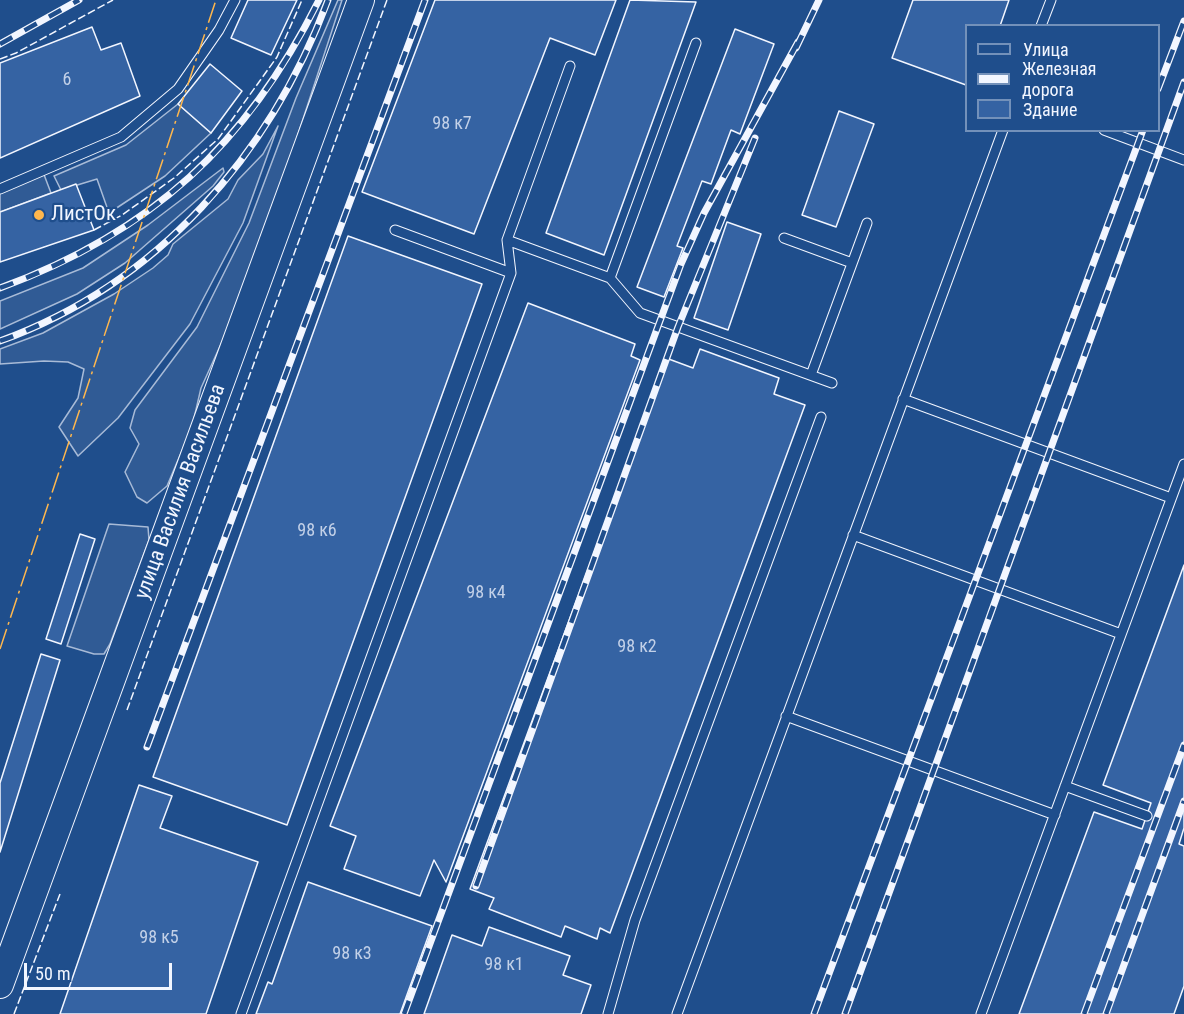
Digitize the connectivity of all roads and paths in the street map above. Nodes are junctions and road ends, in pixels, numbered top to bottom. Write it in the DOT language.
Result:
graph roads {
  1 [pos="235,0"];
  2 [pos="362,0"];
  3 [pos="1051,0"];
  4 [pos="1042,24"];
  5 [pos="696,43"];
  6 [pos="570,66"];
  7 [pos="1002,132"];
  8 [pos="1109,132"];
  9 [pos="1184,160"];
  10 [pos="0,189"];
  11 [pos="867,223"];
  12 [pos="395,230"];
  13 [pos="784,238"];
  14 [pos="507,240"];
  15 [pos="852,263"];
  16 [pos="512,273"];
  17 [pos="610,278"];
  18 [pos="811,375"];
  19 [pos="832,383"];
  20 [pos="903,399"];
  21 [pos="821,417"];
  22 [pos="1184,464"];
  23 [pos="1171,498"];
  24 [pos="853,535"];
  25 [pos="1121,634"];
  26 [pos="786,716"];
  27 [pos="1065,786"];
  28 [pos="1055,815"];
  29 [pos="1147,816"];
  30 [pos="0,985"];
  31 [pos="241,1014"];
  32 [pos="608,1014"];
  33 [pos="677,1014"];
  34 [pos="981,1014"];
  1 -- 10 [label="lane"];
  2 -- 30 [label="main road, улица Василия Васильева"];
  3 -- 4 [label="lane"];
  5 -- 17 [label="lane"];
  6 -- 14 [label="lane"];
  7 -- 20 [label="lane"];
  8 -- 9 [label="lane"];
  11 -- 15 [label="lane"];
  12 -- 16 [label="lane"];
  13 -- 15 [label="lane"];
  14 -- 16 [label="lane"];
  14 -- 17 [label="lane"];
  15 -- 18 [label="lane"];
  16 -- 31 [label="lane"];
  17 -- 18 [label="lane"];
  18 -- 19 [label="lane"];
  20 -- 23 [label="lane"];
  20 -- 24 [label="lane"];
  21 -- 32 [label="lane"];
  22 -- 23 [label="lane"];
  23 -- 25 [label="lane"];
  24 -- 25 [label="lane"];
  24 -- 26 [label="lane"];
  25 -- 27 [label="lane"];
  26 -- 28 [label="lane"];
  26 -- 33 [label="lane"];
  27 -- 28 [label="lane"];
  27 -- 29 [label="lane"];
  28 -- 34 [label="lane"];
}
